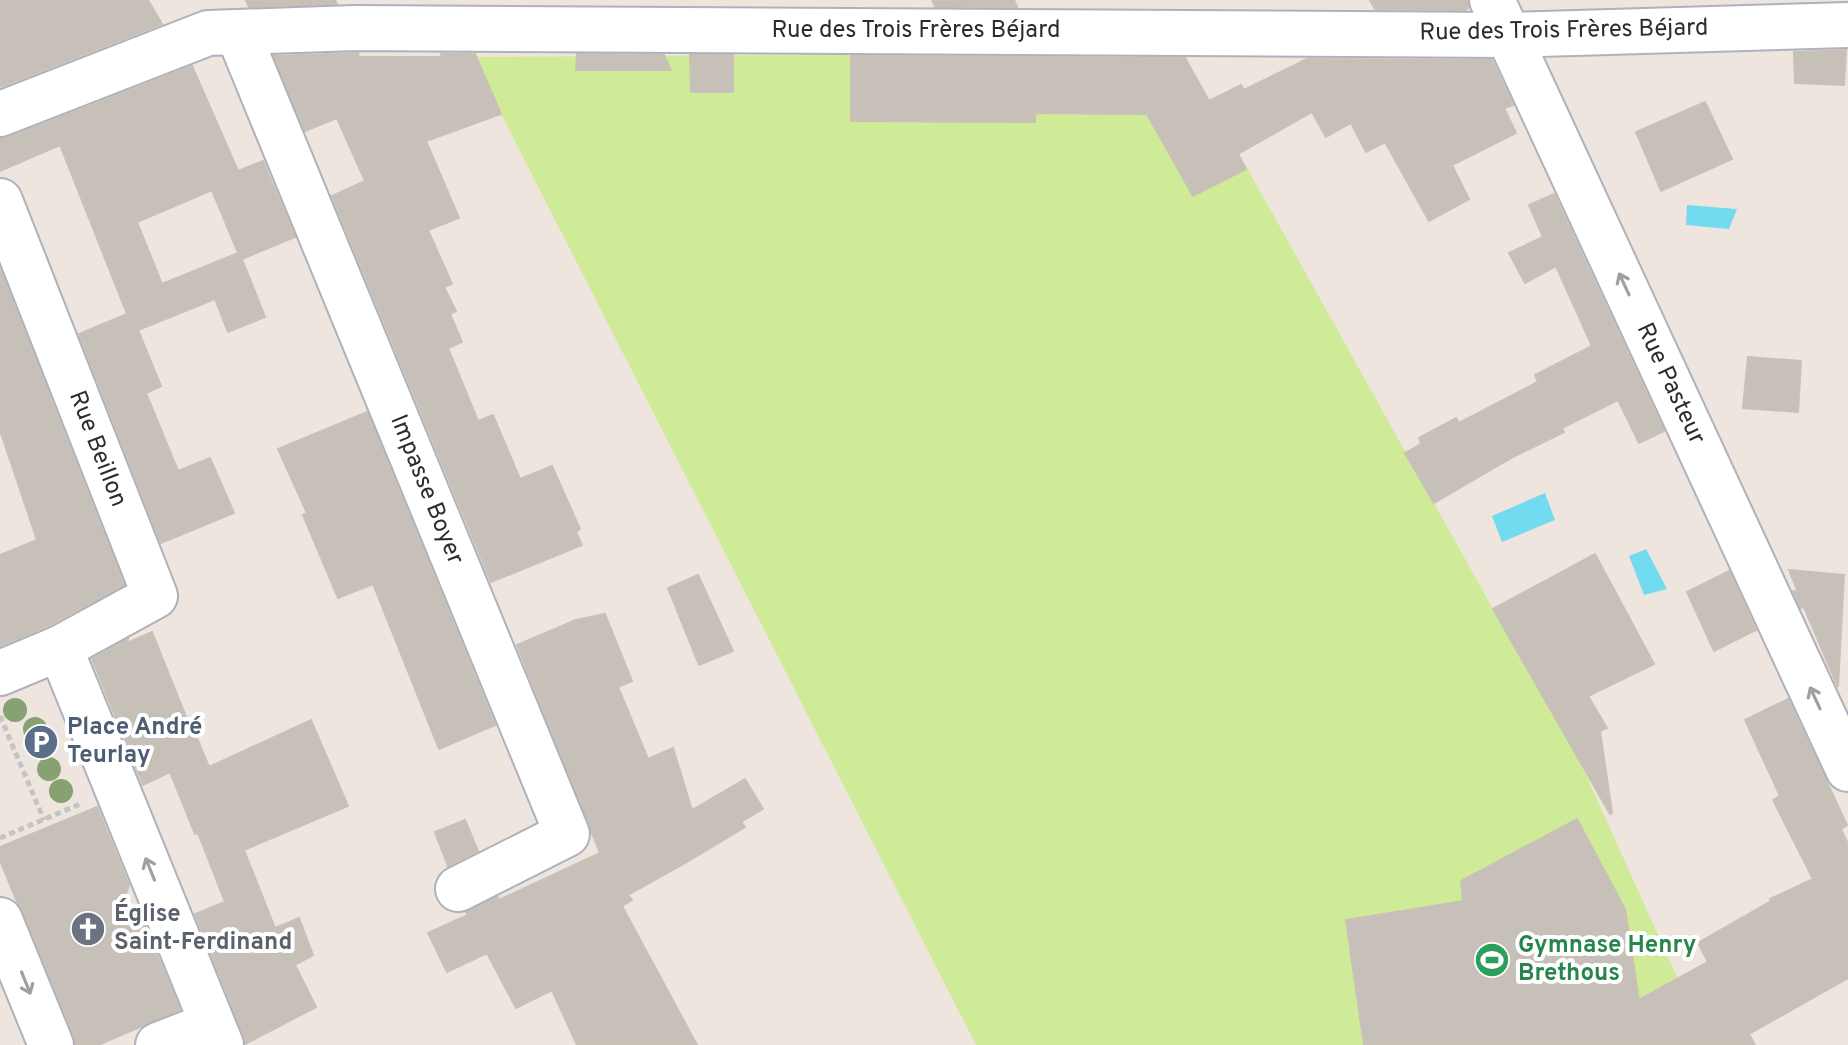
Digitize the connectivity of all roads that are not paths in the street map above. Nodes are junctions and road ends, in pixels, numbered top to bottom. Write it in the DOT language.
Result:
graph roads {
  1 [pos="1500,17"];
  2 [pos="1848,25"];
  3 [pos="238,33"];
  4 [pos="0,114"];
  5 [pos="0,201"];
  6 [pos="60,648"];
  7 [pos="0,673"];
  8 [pos="1848,769"];
  9 [pos="458,889"];
  10 [pos="0,920"];
  11 [pos="216,1034"];
  12 [pos="51,1045"];
  13 [pos="158,1045"];
  1 -- 2 [label="street, Rue des Trois Frères Béjard"];
  1 -- 3 [label="street, Rue des Trois Frères Béjard"];
  8 -- 1 [label="street, Rue Pasteur, one-way"];
  3 -- 4 [label="street, Rue des Trois Frères Béjard"];
  3 -- 9 [label="street, Impasse Boyer"];
  5 -- 6 [label="street, Rue Beillon"];
  6 -- 7 [label="street"];
  11 -- 6 [label="street, one-way"];
  10 -- 12 [label="street, one-way"];
  11 -- 13 [label="street"];
}
